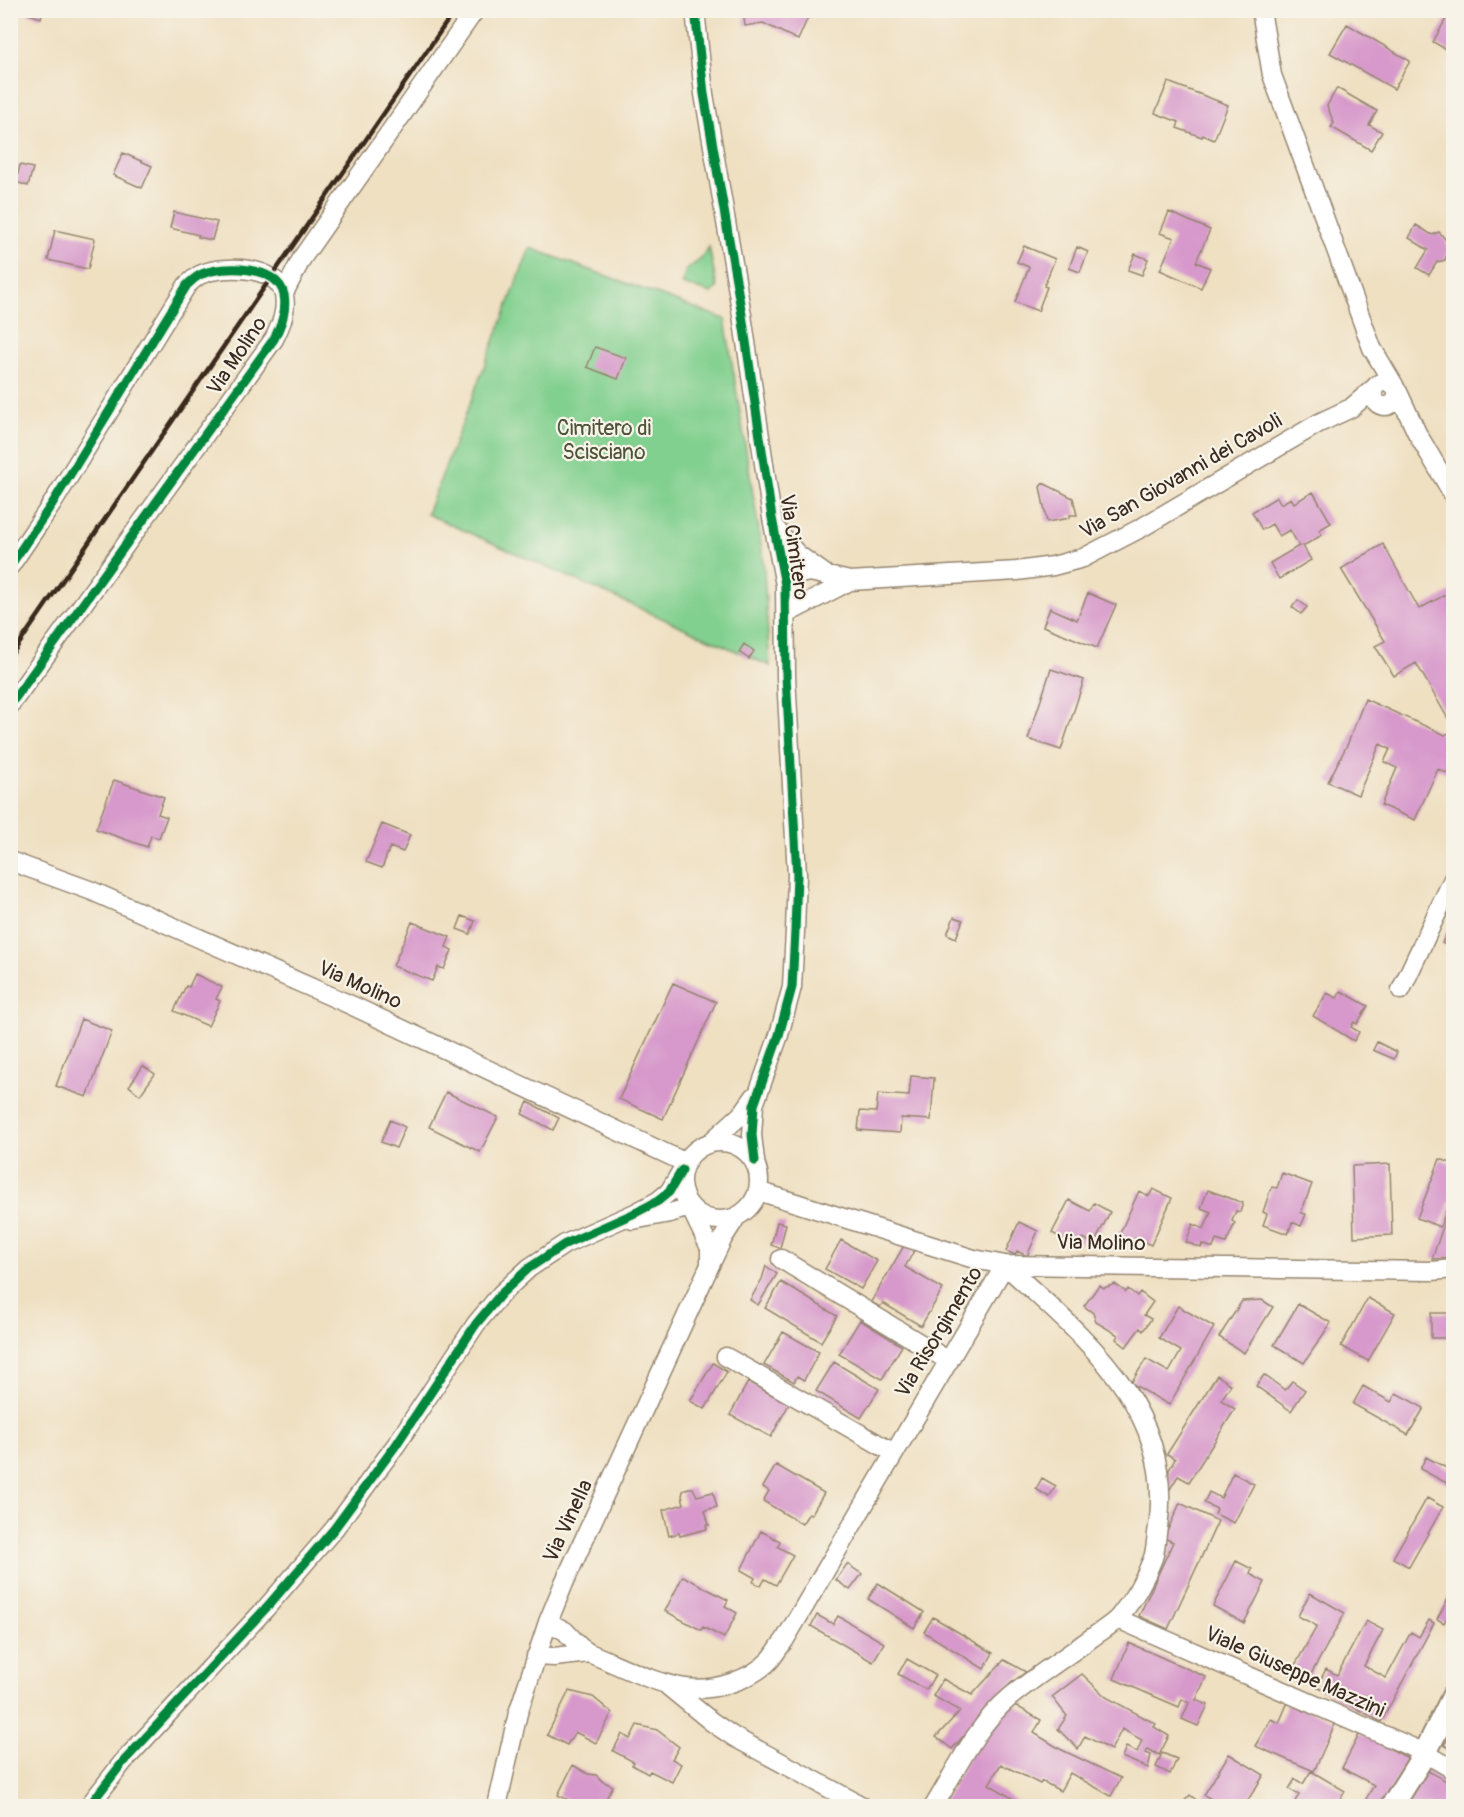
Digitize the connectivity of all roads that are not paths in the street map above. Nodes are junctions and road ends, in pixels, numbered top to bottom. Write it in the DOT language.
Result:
graph roads {
  1 [pos="475,10"];
  2 [pos="695,10"];
  3 [pos="1261,10"];
  4 [pos="284,293"];
  5 [pos="1372,348"];
  6 [pos="1396,388"];
  7 [pos="1377,396"];
  8 [pos="1417,433"];
  9 [pos="1454,496"];
  10 [pos="774,526"];
  11 [pos="10,566"];
  12 [pos="826,575"];
  13 [pos="850,581"];
  14 [pos="785,585"];
  15 [pos="786,614"];
  16 [pos="10,705"];
  17 [pos="10,861"];
  18 [pos="1454,877"];
  19 [pos="1401,990"];
  20 [pos="759,1089"];
  21 [pos="710,1143"];
  22 [pos="755,1161"];
  23 [pos="684,1166"];
  24 [pos="758,1191"];
  25 [pos="690,1207"];
  26 [pos="737,1216"];
  27 [pos="603,1226"];
  28 [pos="781,1260"];
  29 [pos="710,1265"];
  30 [pos="1005,1265"];
  31 [pos="1454,1269"];
  32 [pos="726,1357"];
  33 [pos="949,1361"];
  34 [pos="894,1453"];
  35 [pos="1118,1619"];
  36 [pos="548,1622"];
  37 [pos="589,1653"];
  38 [pos="536,1656"];
  39 [pos="666,1684"];
  40 [pos="1454,1695"];
  41 [pos="1425,1754"];
  42 [pos="1454,1770"];
  43 [pos="89,1806"];
  44 [pos="497,1806"];
  45 [pos="862,1806"];
  46 [pos="934,1806"];
  47 [pos="1392,1806"];
  1 -- 4 [label="street"];
  2 -- 10 [label="street, Via Cimitero"];
  3 -- 5 [label="street"];
  4 -- 11 [label="street"];
  4 -- 16 [label="street, Via Molino"];
  5 -- 6 [label="street"];
  5 -- 7 [label="street"];
  6 -- 7 [label="street, Via San Giovanni dei Cavoli"];
  6 -- 8 [label="street"];
  7 -- 8 [label="street"];
  7 -- 13 [label="street, Via San Giovanni dei Cavoli"];
  8 -- 9 [label="street"];
  10 -- 12 [label="street, Via San Giovanni dei Cavoli"];
  10 -- 14 [label="street, Via Cimitero"];
  12 -- 13 [label="street, Via San Giovanni dei Cavoli"];
  12 -- 14 [label="street, Via San Giovanni dei Cavoli"];
  13 -- 15 [label="street, Via San Giovanni dei Cavoli"];
  14 -- 15 [label="street, Via Cimitero"];
  15 -- 20 [label="street, Via Cimitero"];
  17 -- 23 [label="street, Via Molino"];
  18 -- 19 [label="street"];
  20 -- 21 [label="street"];
  20 -- 22 [label="street"];
  21 -- 22 [label="street"];
  21 -- 23 [label="street"];
  22 -- 24 [label="street"];
  23 -- 25 [label="street"];
  23 -- 27 [label="street"];
  24 -- 26 [label="street"];
  24 -- 30 [label="street, Via Molino"];
  25 -- 26 [label="street"];
  25 -- 27 [label="street"];
  25 -- 29 [label="street"];
  26 -- 29 [label="street, Via Vinella"];
  27 -- 43 [label="street"];
  28 -- 33 [label="street"];
  29 -- 36 [label="street, Via Vinella"];
  30 -- 31 [label="street, Via Molino"];
  30 -- 33 [label="street, Via Risorgimento"];
  30 -- 35 [label="street, Via Risorgimento"];
  32 -- 34 [label="street"];
  33 -- 34 [label="street, Via Risorgimento"];
  34 -- 39 [label="street, Via Risorgimento"];
  35 -- 41 [label="street, Viale Giuseppe Mazzini"];
  35 -- 46 [label="street, Via Risorgimento"];
  36 -- 37 [label="street"];
  36 -- 38 [label="street, Via Vinella"];
  37 -- 38 [label="street"];
  37 -- 39 [label="street, Via Risorgimento"];
  38 -- 44 [label="street, Via Vinella"];
  39 -- 45 [label="street"];
  40 -- 41 [label="street"];
  41 -- 42 [label="street, Viale Giuseppe Mazzini"];
  41 -- 47 [label="street"];
}
